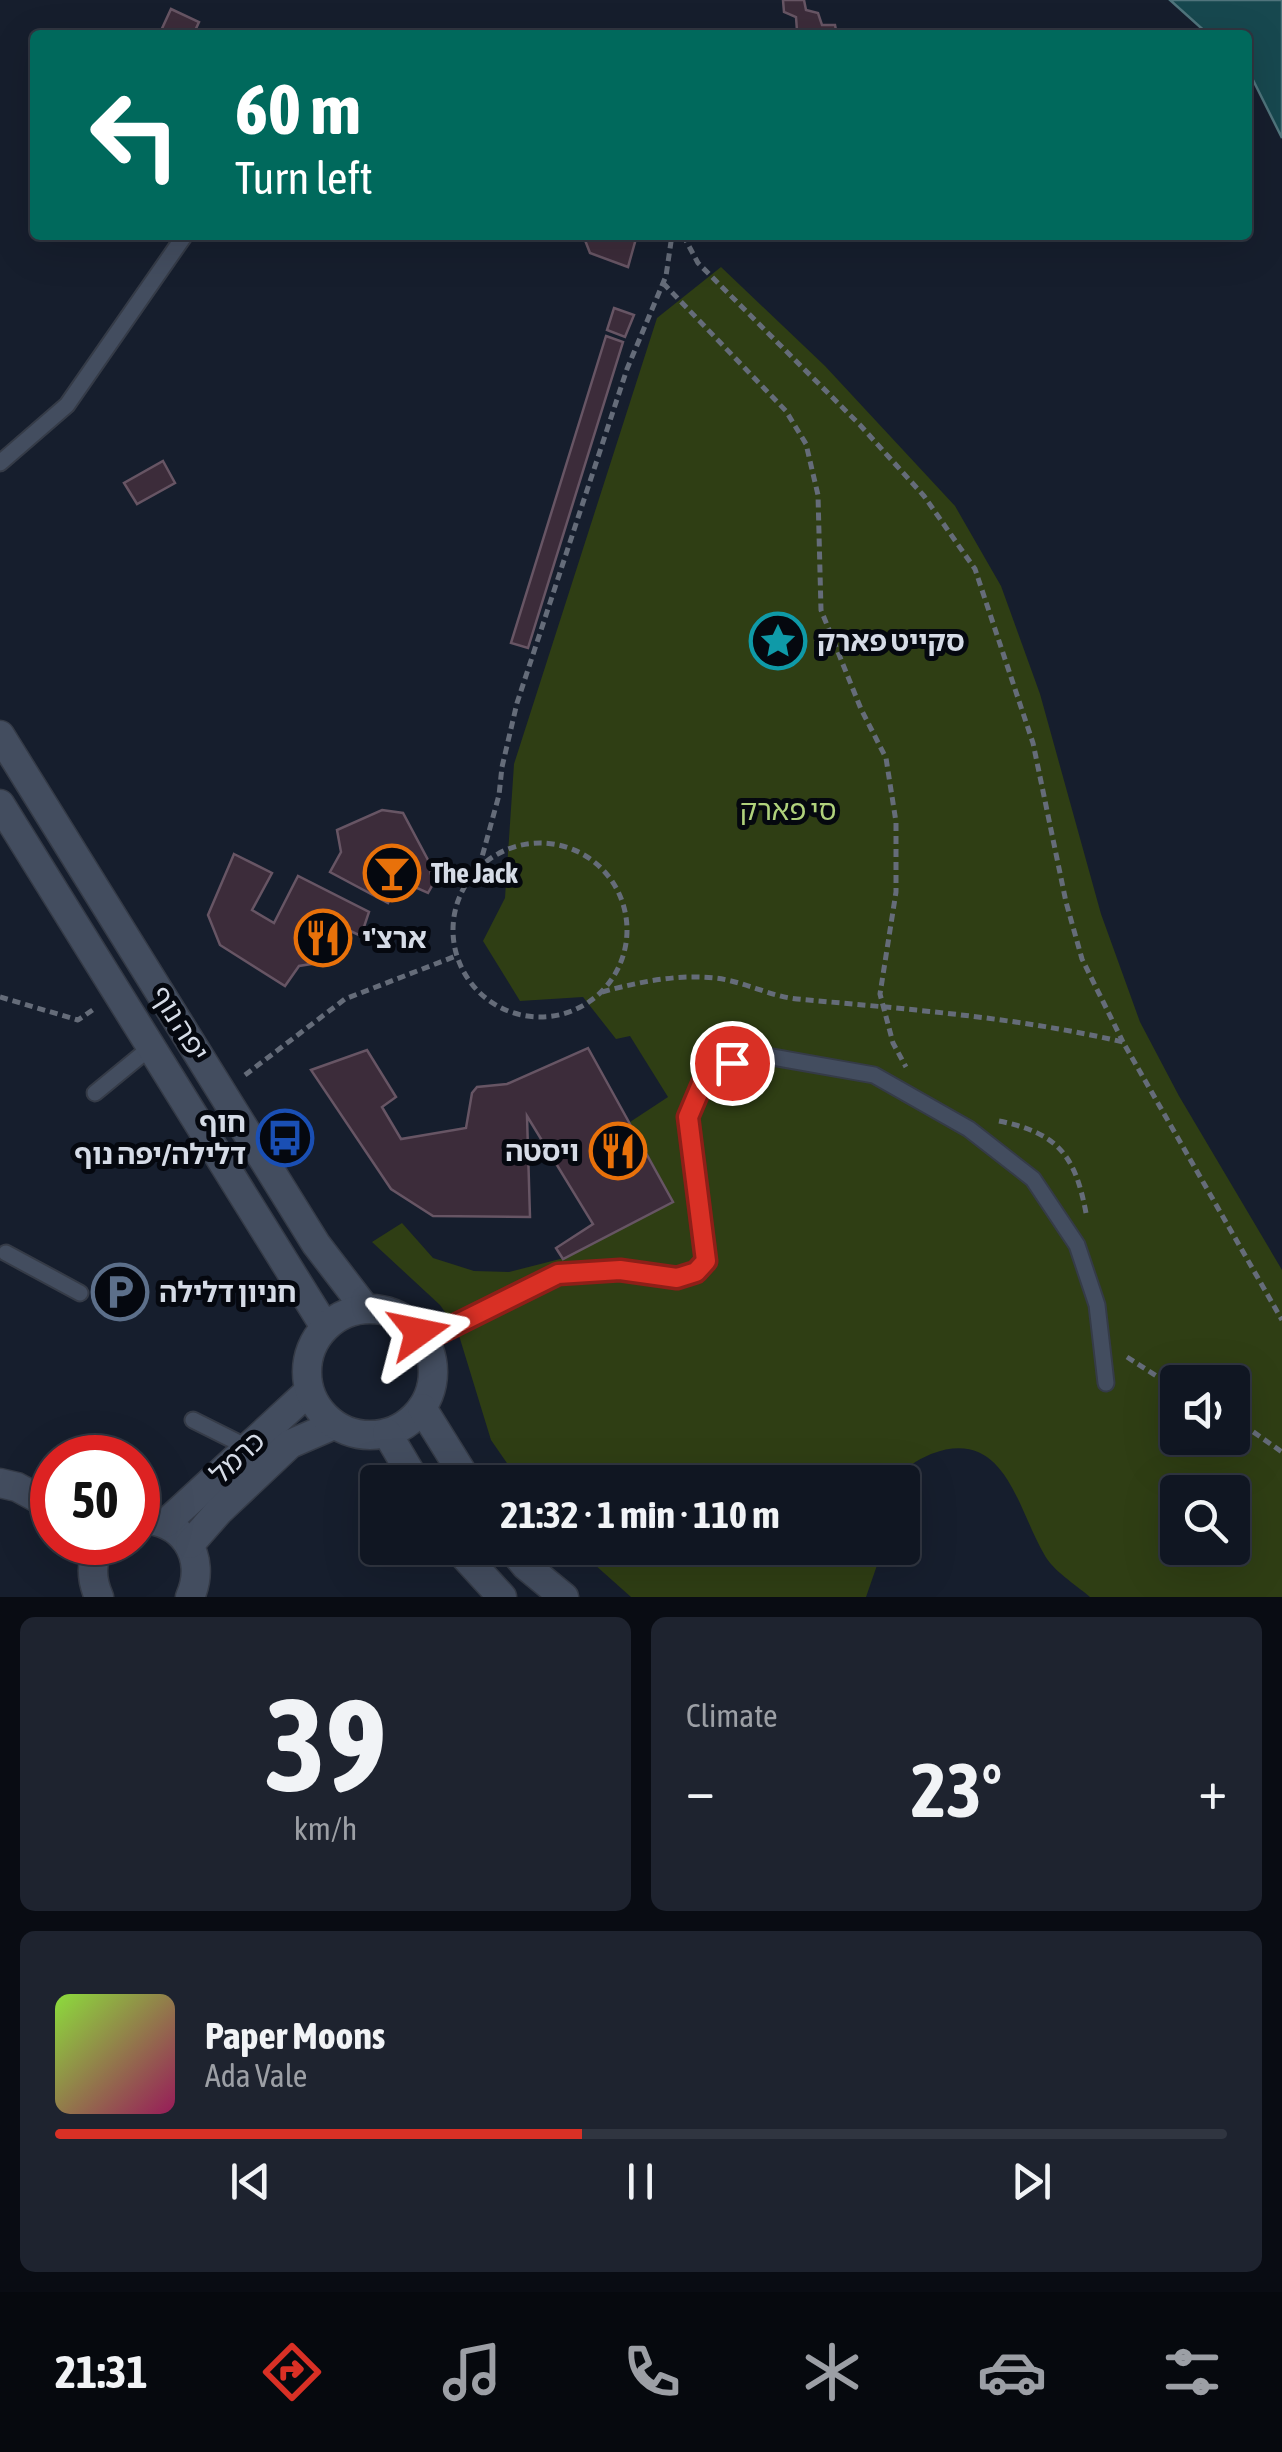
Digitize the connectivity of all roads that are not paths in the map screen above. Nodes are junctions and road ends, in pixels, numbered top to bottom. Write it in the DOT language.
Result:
graph roads {
  1 [pos="182,240"];
  2 [pos="0,464"];
  3 [pos="0,735"];
  4 [pos="0,804"];
  5 [pos="151,1047"];
  6 [pos="95,1093"];
  7 [pos="6,1253"];
  8 [pos="80,1293"];
  9 [pos="365,1308"];
  10 [pos="325,1327"];
  11 [pos="425,1340"];
  12 [pos="1106,1383"];
  13 [pos="308,1392"];
  14 [pos="422,1408"];
  15 [pos="193,1420"];
  16 [pos="334,1425"];
  17 [pos="387,1433"];
  18 [pos="247,1448"];
  19 [pos="406,1465"];
  20 [pos="457,1465"];
  21 [pos="0,1483"];
  22 [pos="30,1493"];
  23 [pos="160,1515"];
  24 [pos="160,1524"];
  25 [pos="190,1544"];
  26 [pos="93,1565"];
  27 [pos="473,1565"];
  28 [pos="525,1565"];
  29 [pos="100,1597"];
  30 [pos="190,1597"];
  31 [pos="502,1597"];
  32 [pos="564,1597"];
  1 -- 2 [label="lane"];
  3 -- 9 [label="main road, יפה נוף"];
  4 -- 5 [label="main road, יפה נוף"];
  5 -- 6 [label="lane"];
  5 -- 10 [label="main road, יפה נוף"];
  7 -- 8 [label="lane"];
  9 -- 10 [label="main road"];
  9 -- 11 [label="main road"];
  10 -- 13 [label="main road"];
  11 -- 12 [label="lane"];
  11 -- 14 [label="main road"];
  13 -- 16 [label="main road"];
  13 -- 18 [label="main road, כרמל"];
  14 -- 17 [label="main road"];
  14 -- 20 [label="main road"];
  15 -- 18 [label="lane"];
  16 -- 17 [label="main road"];
  16 -- 25 [label="main road, כרמל"];
  17 -- 19 [label="main road"];
  18 -- 23 [label="main road, כרמל"];
  21 -- 22 [label="main road"];
  24 -- 25 [label="main road"];
  25 -- 30 [label="main road"];
  26 -- 29 [label="main road"];
  27 -- 31 [label="main road"];
  28 -- 32 [label="main road"];
}
